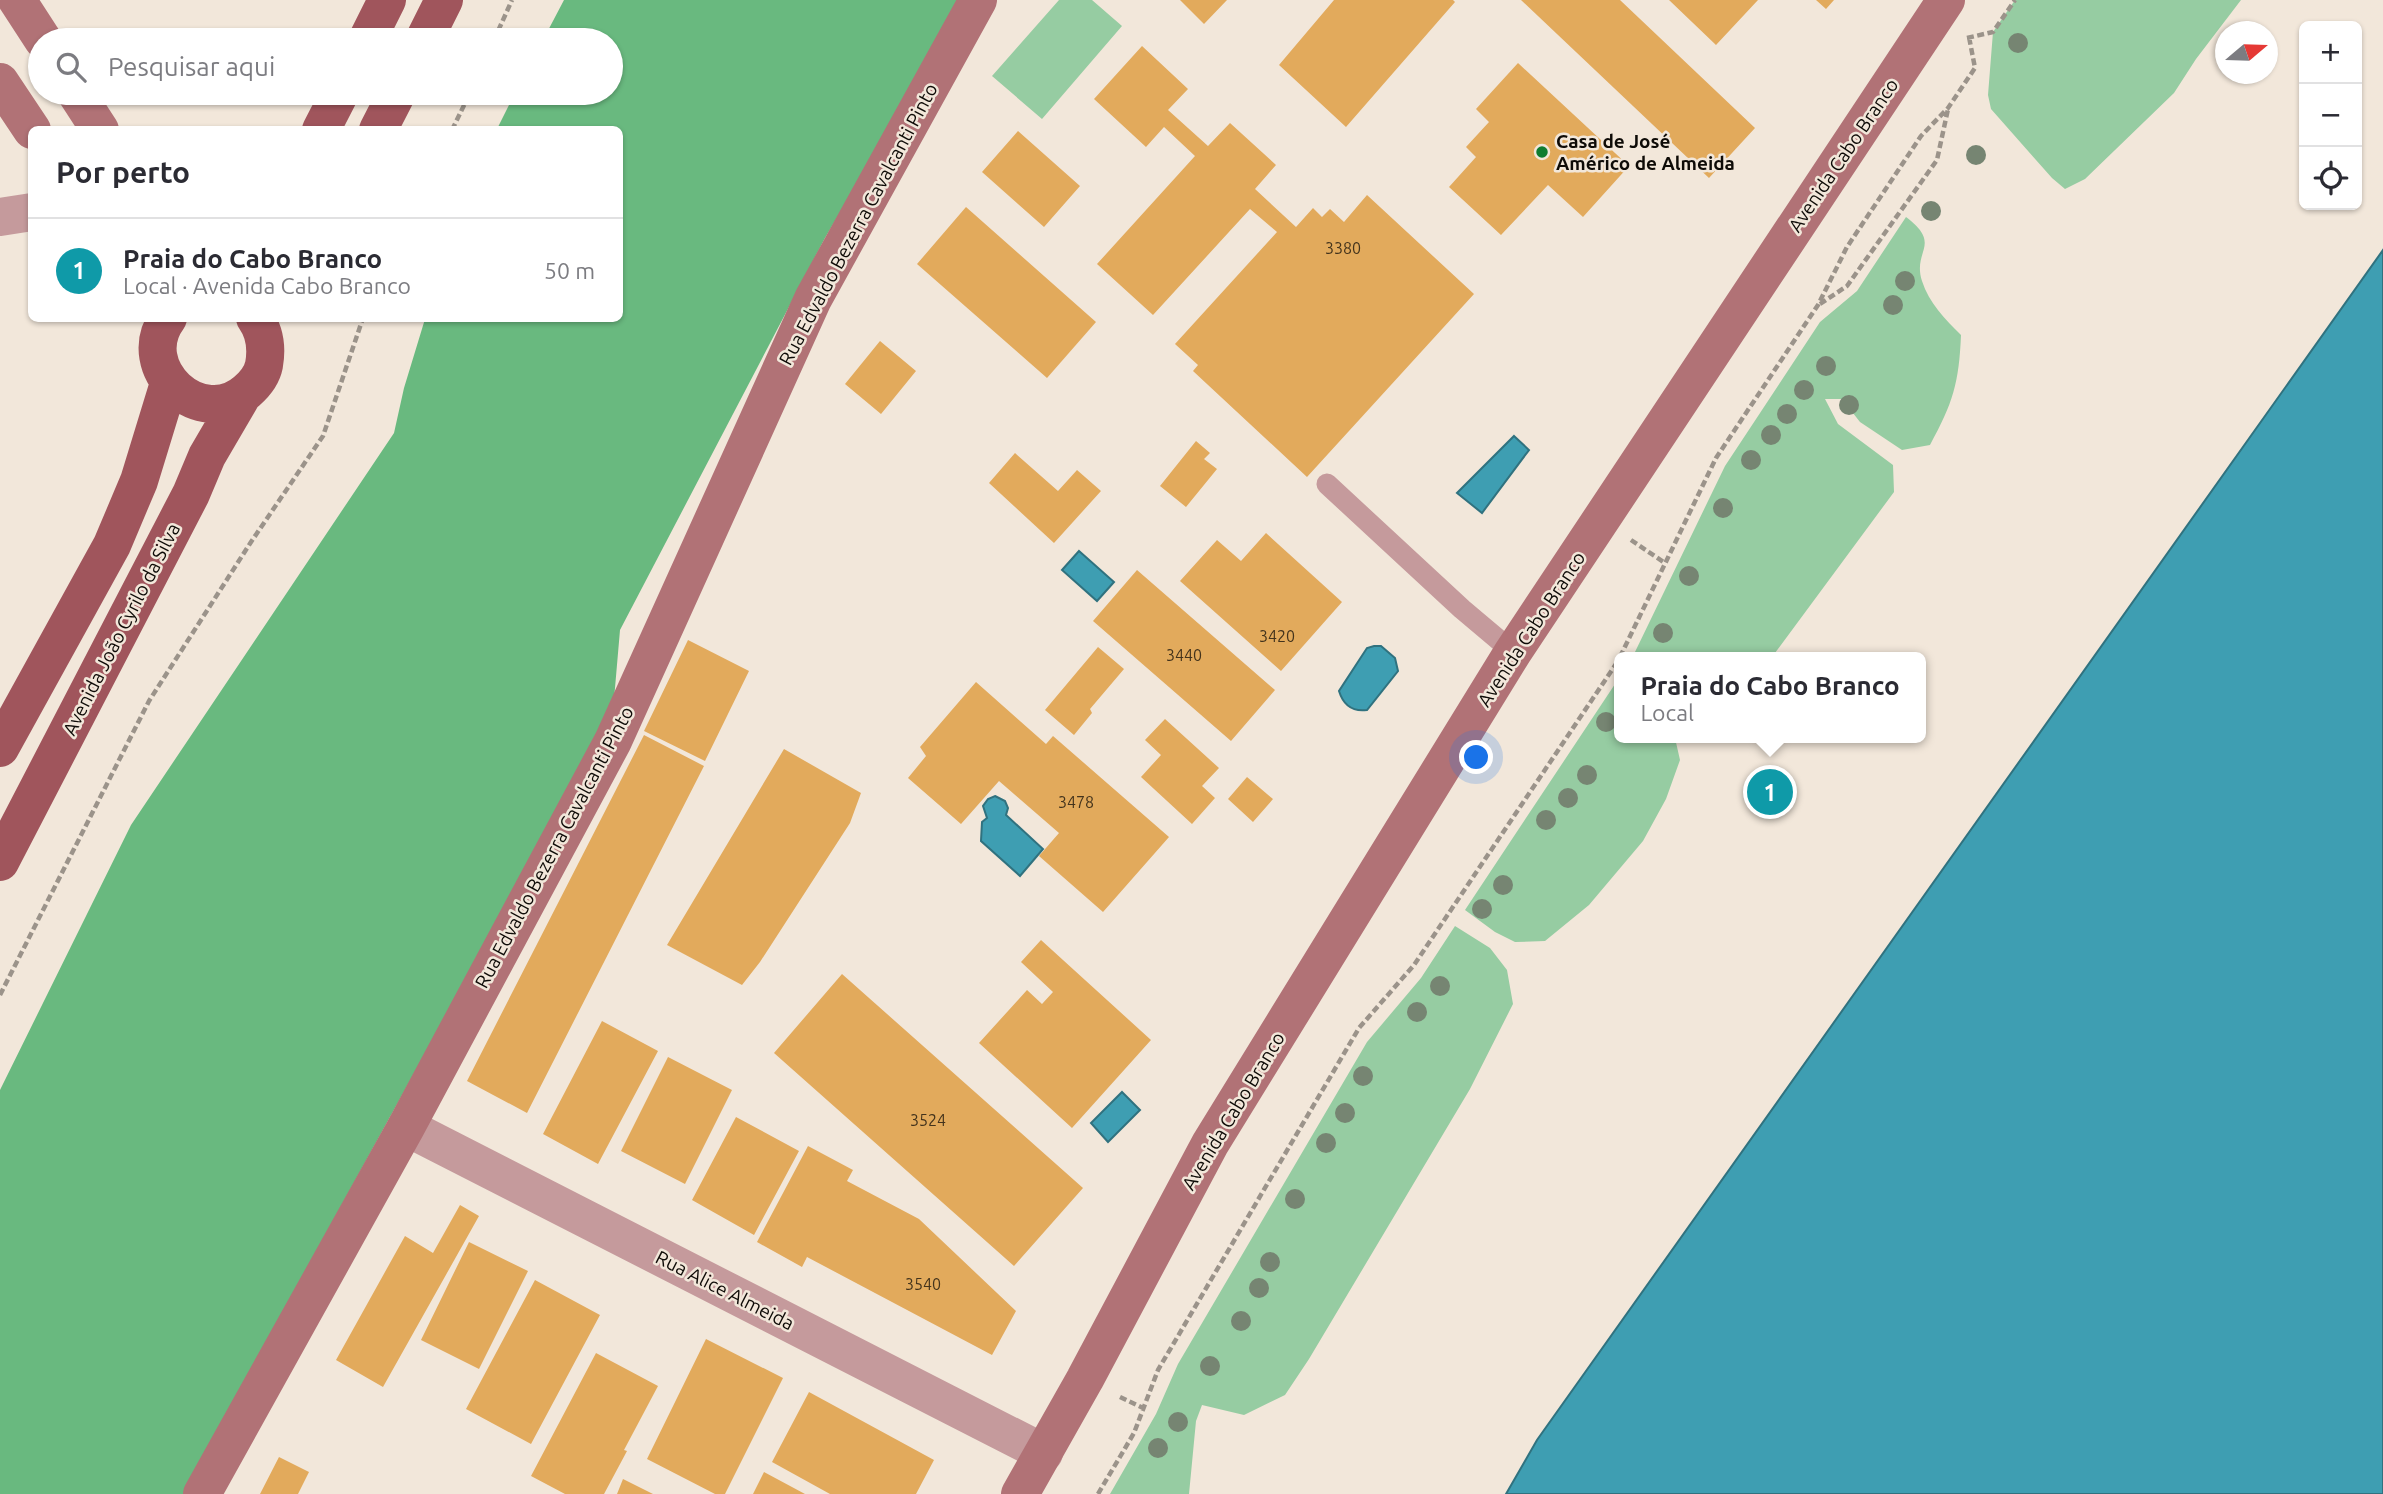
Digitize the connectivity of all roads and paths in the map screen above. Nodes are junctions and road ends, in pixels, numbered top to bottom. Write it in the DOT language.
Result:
graph roads {
  1 [pos="17,0"];
  2 [pos="387,0"];
  3 [pos="444,0"];
  4 [pos="512,0"];
  5 [pos="978,0"];
  6 [pos="1946,0"];
  7 [pos="2015,0"];
  8 [pos="35,28"];
  9 [pos="373,28"];
  10 [pos="430,28"];
  11 [pos="499,28"];
  12 [pos="1967,31"];
  13 [pos="1993,32"];
  14 [pos="0,82"];
  15 [pos="84,105"];
  16 [pos="334,105"];
  17 [pos="391,105"];
  18 [pos="464,105"];
  19 [pos="1948,108"];
  20 [pos="29,126"];
  21 [pos="97,126"];
  22 [pos="323,126"];
  23 [pos="380,126"];
  24 [pos="454,126"];
  25 [pos="28,213"];
  26 [pos="0,217"];
  27 [pos="1818,306"];
  28 [pos="362,322"];
  29 [pos="160,324"];
  30 [pos="265,325"];
  31 [pos="169,383"];
  32 [pos="242,396"];
  33 [pos="1327,484"];
  34 [pos="1513,652"];
  35 [pos="1623,652"];
  36 [pos="1614,667"];
  37 [pos="0,748"];
  38 [pos="0,862"];
  39 [pos="0,995"];
  40 [pos="406,1127"];
  41 [pos="1044,1453"];
  42 [pos="202,1494"];
  43 [pos="1020,1494"];
  44 [pos="1098,1494"];
  1 -- 8 [label="main road"];
  2 -- 9 [label="main road"];
  3 -- 10 [label="main road"];
  4 -- 11 [label="path"];
  5 -- 40 [label="main road, Rua Edvaldo Bezerra Cavalcanti Pinto"];
  6 -- 34 [label="main road, Avenida Cabo Branco"];
  7 -- 13 [label="path"];
  12 -- 19 [label="path"];
  14 -- 20 [label="main road"];
  15 -- 21 [label="main road"];
  16 -- 22 [label="main road"];
  17 -- 23 [label="main road"];
  18 -- 24 [label="path"];
  19 -- 27 [label="path"];
  19 -- 27 [label="path"];
  25 -- 26 [label="street"];
  27 -- 35 [label="path"];
  28 -- 39 [label="path"];
  29 -- 31 [label="main road"];
  30 -- 32 [label="main road, Avenida João Cyrilo da Silva"];
  31 -- 32 [label="main road"];
  31 -- 37 [label="main road"];
  32 -- 38 [label="main road, Avenida João Cyrilo da Silva"];
  33 -- 34 [label="lane"];
  34 -- 41 [label="main road, Avenida Cabo Branco"];
  36 -- 44 [label="path"];
  40 -- 41 [label="street, Rua Alice Almeida"];
  40 -- 42 [label="main road, Rua Edvaldo Bezerra Cavalcanti Pinto"];
  41 -- 43 [label="main road, Avenida Cabo Branco"];
}
